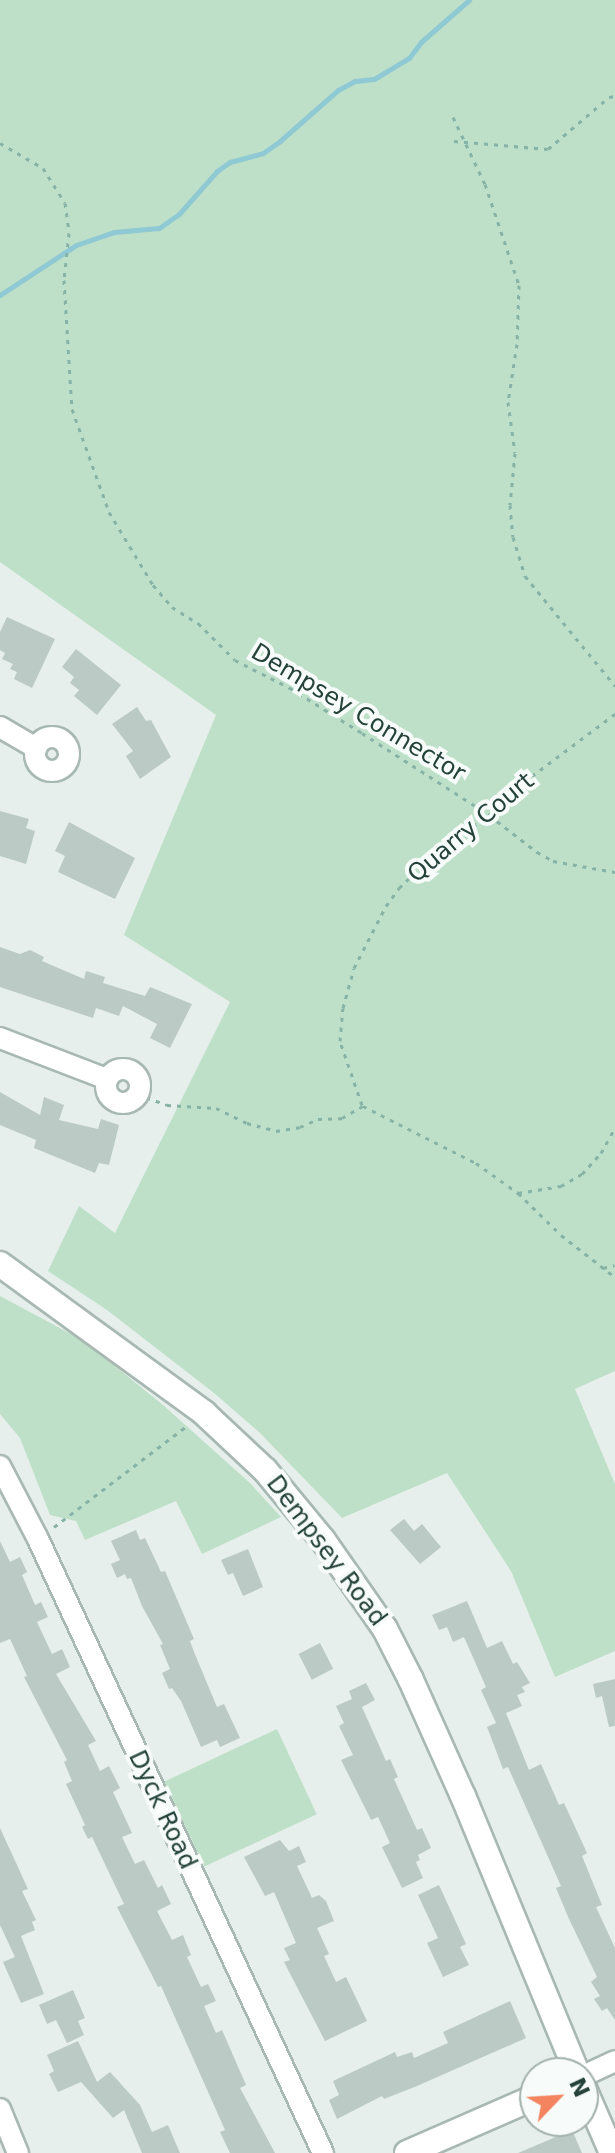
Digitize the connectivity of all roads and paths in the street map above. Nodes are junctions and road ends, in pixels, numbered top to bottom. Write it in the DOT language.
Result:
graph roads {
  1 [pos="615,96"];
  2 [pos="453,117"];
  3 [pos="454,141"];
  4 [pos="465,141"];
  5 [pos="0,143"];
  6 [pos="615,686"];
  7 [pos="615,714"];
  8 [pos="0,727"];
  9 [pos="36,748"];
  10 [pos="489,815"];
  11 [pos="615,872"];
  12 [pos="0,1038"];
  13 [pos="137,1094"];
  14 [pos="363,1106"];
  15 [pos="615,1128"];
  16 [pos="518,1193"];
  17 [pos="0,1264"];
  18 [pos="615,1265"];
  19 [pos="602,1269"];
  20 [pos="615,1277"];
  21 [pos="204,1413"];
  22 [pos="0,1466"];
  23 [pos="38,1539"];
  24 [pos="570,2057"];
  25 [pos="519,2104"];
  26 [pos="0,2109"];
  27 [pos="599,2123"];
  28 [pos="18,2153"];
  29 [pos="323,2153"];
  30 [pos="407,2153"];
  31 [pos="612,2153"];
  1 -- 4 [label="path"];
  2 -- 4 [label="path"];
  3 -- 4 [label="path"];
  4 -- 6 [label="path"];
  5 -- 10 [label="path, Dempsey Connector"];
  7 -- 10 [label="path, Quarry Court"];
  8 -- 9 [label="street"];
  10 -- 11 [label="path, Dempsey Connector"];
  10 -- 14 [label="path, Quarry Court"];
  12 -- 13 [label="street"];
  13 -- 14 [label="path"];
  14 -- 16 [label="path"];
  15 -- 16 [label="path"];
  16 -- 19 [label="path"];
  17 -- 21 [label="street, Dempsey Road"];
  18 -- 19 [label="path"];
  19 -- 20 [label="path"];
  21 -- 23 [label="path"];
  21 -- 24 [label="street, Dempsey Road"];
  22 -- 23 [label="street, Dyck Road"];
  23 -- 29 [label="street, Dyck Road"];
  25 -- 30 [label="street"];
  26 -- 28 [label="street"];
  27 -- 31 [label="street"];
}
